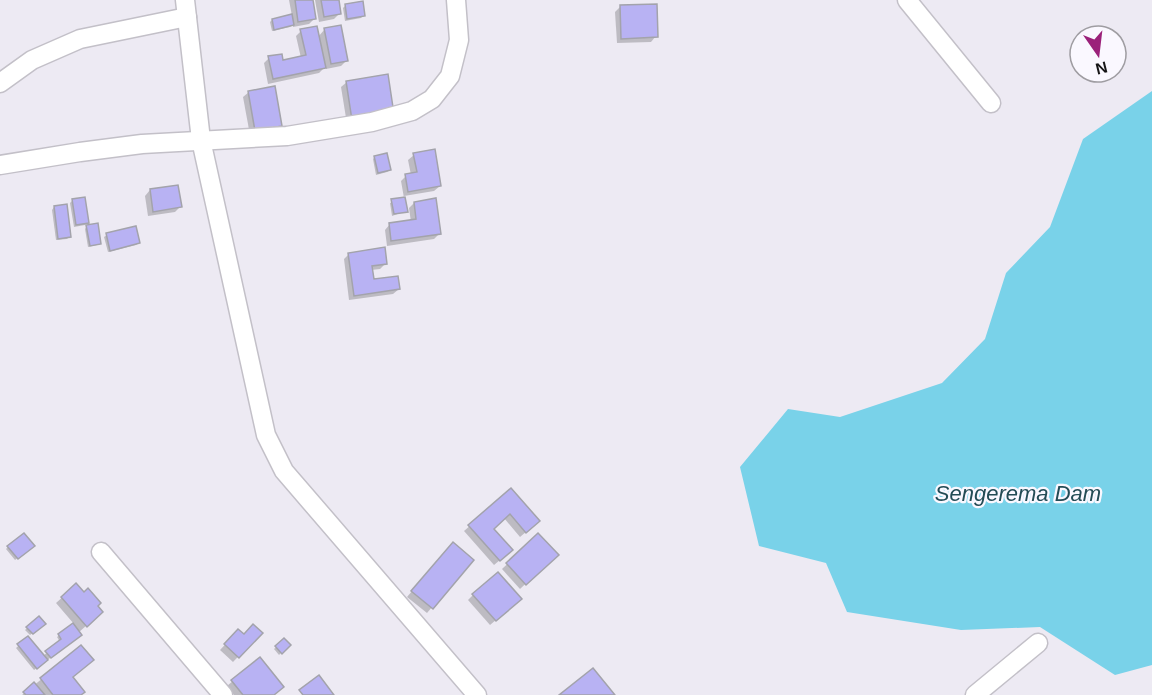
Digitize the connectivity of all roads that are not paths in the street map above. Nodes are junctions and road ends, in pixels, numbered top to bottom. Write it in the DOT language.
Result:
graph roads {
  1 [pos="461,0"];
  2 [pos="907,0"];
  3 [pos="186,9"];
  4 [pos="0,83"];
  5 [pos="991,103"];
  6 [pos="201,140"];
  7 [pos="0,165"];
  8 [pos="101,552"];
  9 [pos="1038,643"];
  10 [pos="223,695"];
  11 [pos="477,695"];
  12 [pos="975,695"];
  1 -- 6 [label="street"];
  2 -- 5 [label="street"];
  3 -- 4 [label="street"];
  3 -- 6 [label="street"];
  6 -- 7 [label="street"];
  6 -- 11 [label="street"];
  8 -- 10 [label="street"];
  9 -- 12 [label="street"];
}
